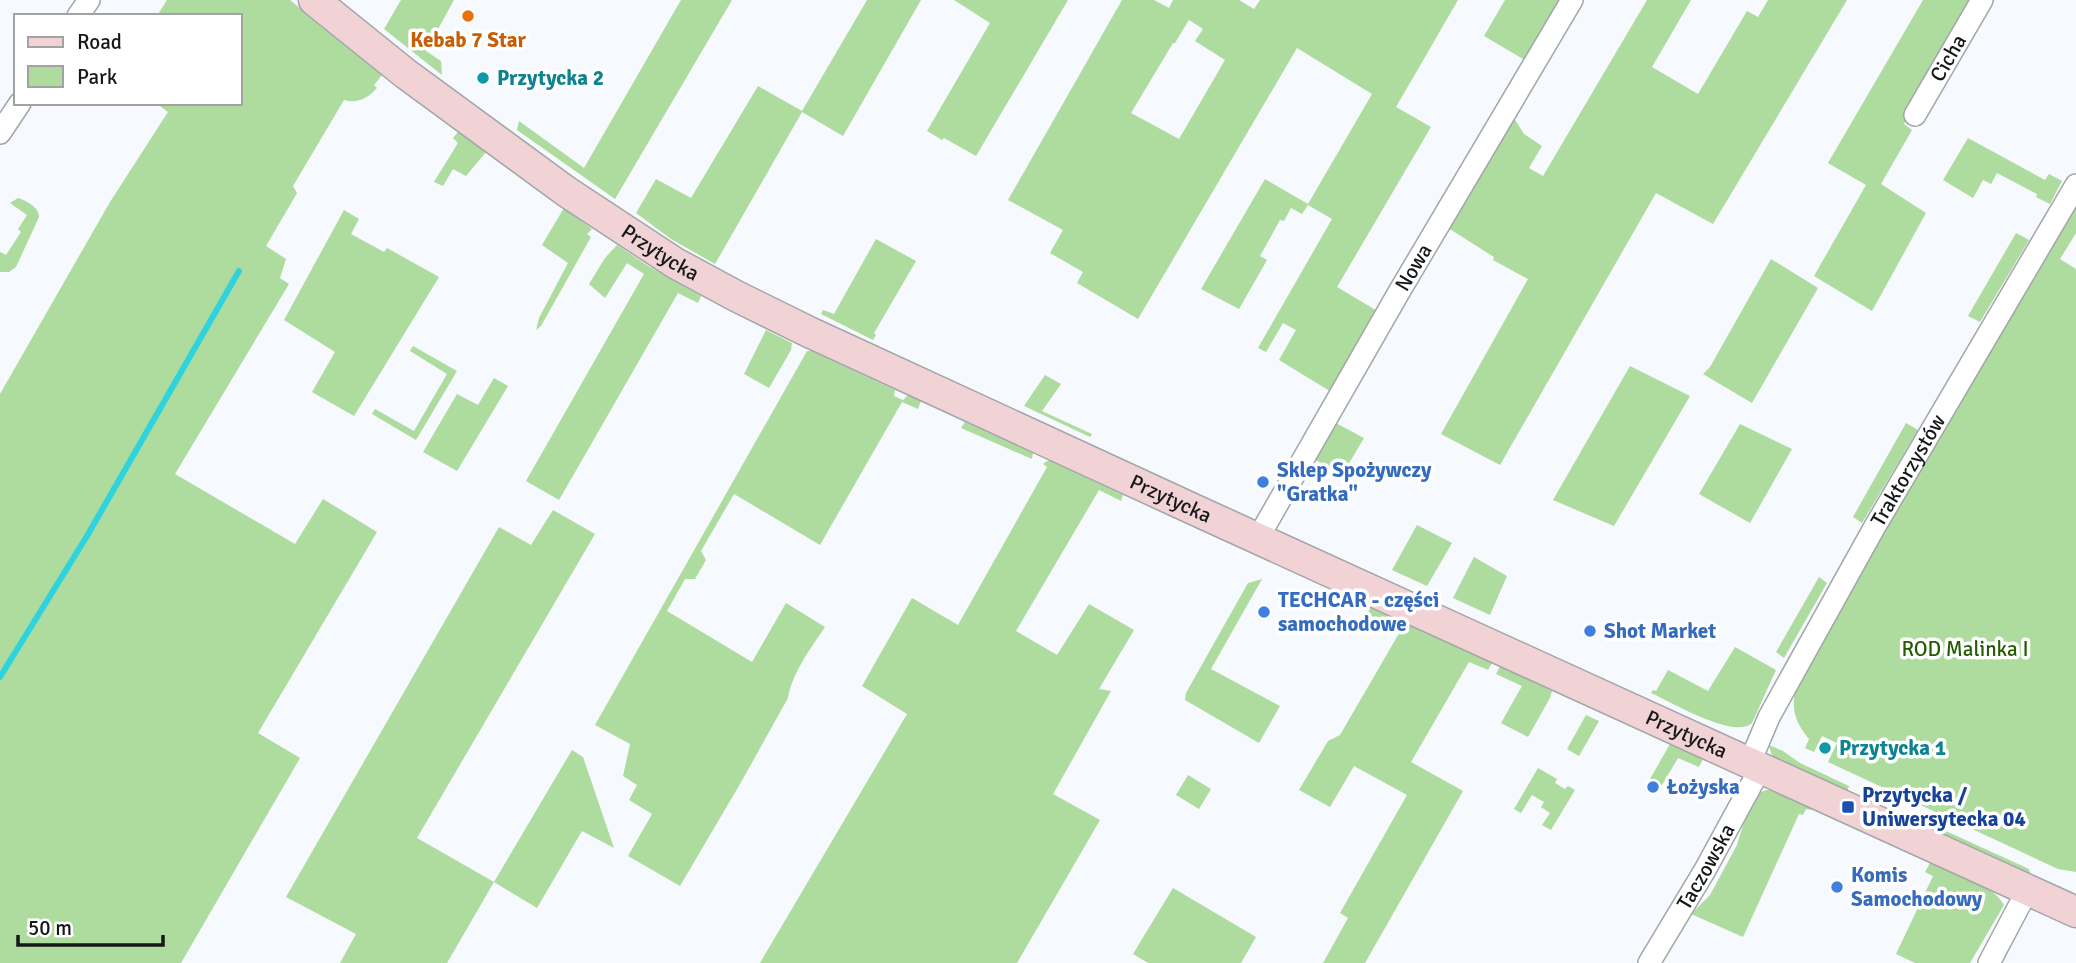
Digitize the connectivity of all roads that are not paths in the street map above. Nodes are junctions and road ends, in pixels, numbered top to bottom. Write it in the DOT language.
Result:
graph roads {
  1 [pos="1572,0"];
  2 [pos="1982,0"];
  3 [pos="320,2"];
  4 [pos="19,105"];
  5 [pos="1915,115"];
  6 [pos="0,133"];
  7 [pos="2076,185"];
  8 [pos="1258,538"];
  9 [pos="1756,765"];
  10 [pos="2028,889"];
  11 [pos="2076,912"];
  12 [pos="1650,963"];
  13 [pos="1989,963"];
  1 -- 8 [label="street, Nowa"];
  2 -- 5 [label="street, Cicha"];
  3 -- 8 [label="main road, Przytycka"];
  4 -- 6 [label="street"];
  7 -- 9 [label="street, Traktorzystów"];
  8 -- 9 [label="main road, Przytycka"];
  9 -- 10 [label="main road, Przytycka"];
  9 -- 12 [label="street, Taczowska"];
  10 -- 11 [label="main road, Przytycka"];
  10 -- 13 [label="street"];
}
